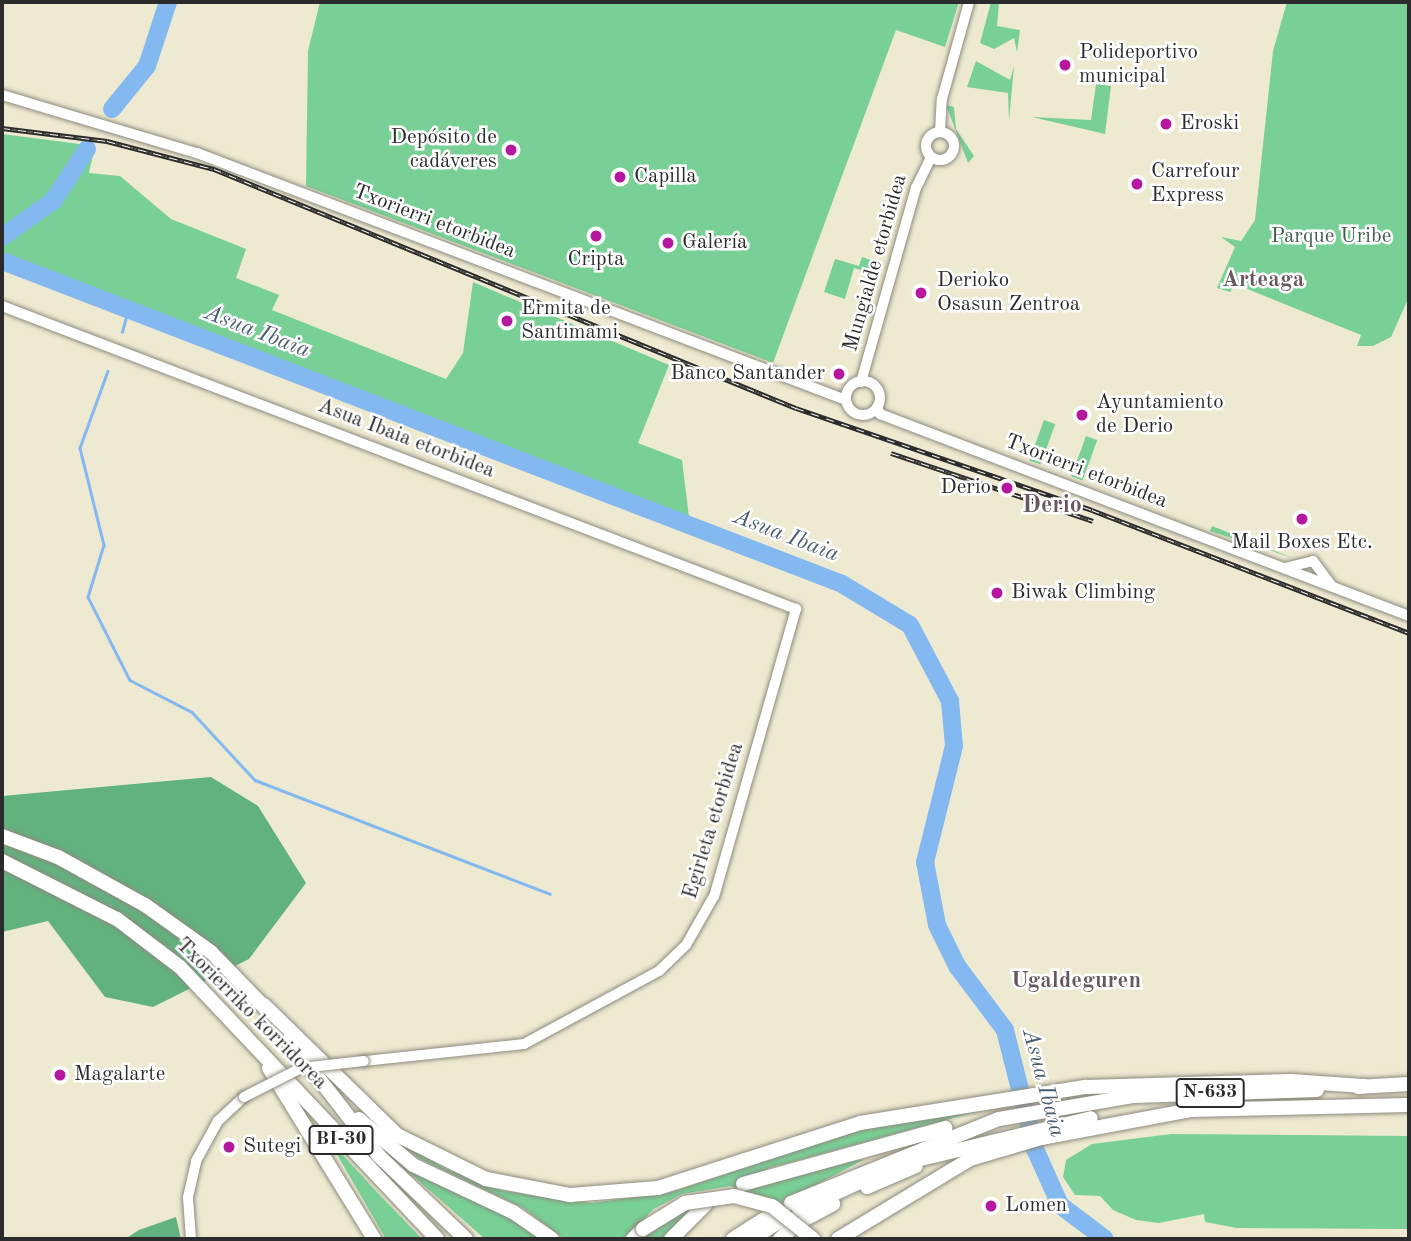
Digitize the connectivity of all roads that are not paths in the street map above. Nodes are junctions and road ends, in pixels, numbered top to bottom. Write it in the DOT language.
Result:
graph roads {
  1 [pos="969,2"];
  2 [pos="2,95"];
  3 [pos="940,132"];
  4 [pos="931,158"];
  5 [pos="2,306"];
  6 [pos="861,382"];
  7 [pos="846,400"];
  8 [pos="877,407"];
  9 [pos="1302,563"];
  10 [pos="1284,568"];
  11 [pos="1318,569"];
  12 [pos="1307,578"];
  13 [pos="1332,586"];
  14 [pos="796,609"];
  15 [pos="1409,616"];
  16 [pos="2,836"];
  17 [pos="2,861"];
  18 [pos="264,1005"];
  19 [pos="250,1037"];
  20 [pos="291,1042"];
  21 [pos="1409,1084"];
  22 [pos="1364,1086"];
  23 [pos="1409,1105"];
  24 [pos="981,1124"];
  25 [pos="979,1149"];
  26 [pos="330,1163"];
  27 [pos="743,1184"];
  28 [pos="706,1204"];
  29 [pos="779,1226"];
  30 [pos="638,1234"];
  31 [pos="547,1235"];
  32 [pos="191,1239"];
  33 [pos="365,1239"];
  34 [pos="374,1239"];
  35 [pos="437,1239"];
  36 [pos="466,1239"];
  37 [pos="671,1239"];
  38 [pos="733,1239"];
  39 [pos="752,1239"];
  40 [pos="813,1239"];
  41 [pos="838,1239"];
  1 -- 3 [label="street, Mungialde etorbidea"];
  2 -- 7 [label="street, Txorierri etorbidea"];
  3 -- 4 [label="street, Mungialde etorbidea"];
  3 -- 4 [label="street, Mungialde etorbidea"];
  4 -- 6 [label="street, Mungialde etorbidea"];
  5 -- 14 [label="street, Asua Ibaia etorbidea"];
  6 -- 7 [label="street"];
  6 -- 8 [label="street"];
  7 -- 8 [label="street, Txorierri etorbidea"];
  8 -- 10 [label="street, Txorierri etorbidea"];
  9 -- 10 [label="street"];
  9 -- 11 [label="street, Txorierri etorbidea"];
  9 -- 12 [label="street"];
  10 -- 12 [label="street, Txorierri etorbidea"];
  11 -- 12 [label="street"];
  11 -- 13 [label="street, Txorierri etorbidea"];
  12 -- 13 [label="street, Txorierri etorbidea"];
  13 -- 15 [label="street, Txorierri etorbidea"];
  14 -- 32 [label="street, Egirleta etorbidea, bridge"];
  16 -- 18 [label="highway, Txorierriko korridorea"];
  17 -- 19 [label="highway, Txorierriko korridorea / BI-30"];
  18 -- 20 [label="highway, Txorierriko korridorea"];
  18 -- 22 [label="highway"];
  19 -- 26 [label="highway"];
  19 -- 35 [label="highway, Txorierriko korridorea / BI-30"];
  20 -- 31 [label="highway"];
  20 -- 36 [label="highway, Txorierriko korridorea / BI-30"];
  21 -- 22 [label="highway, N-633"];
  22 -- 24 [label="highway, N-633"];
  23 -- 25 [label="highway, N-633"];
  24 -- 25 [label="highway, N-633"];
  24 -- 27 [label="highway"];
  25 -- 41 [label="highway"];
  26 -- 33 [label="highway"];
  26 -- 34 [label="highway"];
  28 -- 37 [label="highway"];
  29 -- 38 [label="highway"];
  29 -- 39 [label="highway"];
  30 -- 40 [label="highway, bridge"];
}
